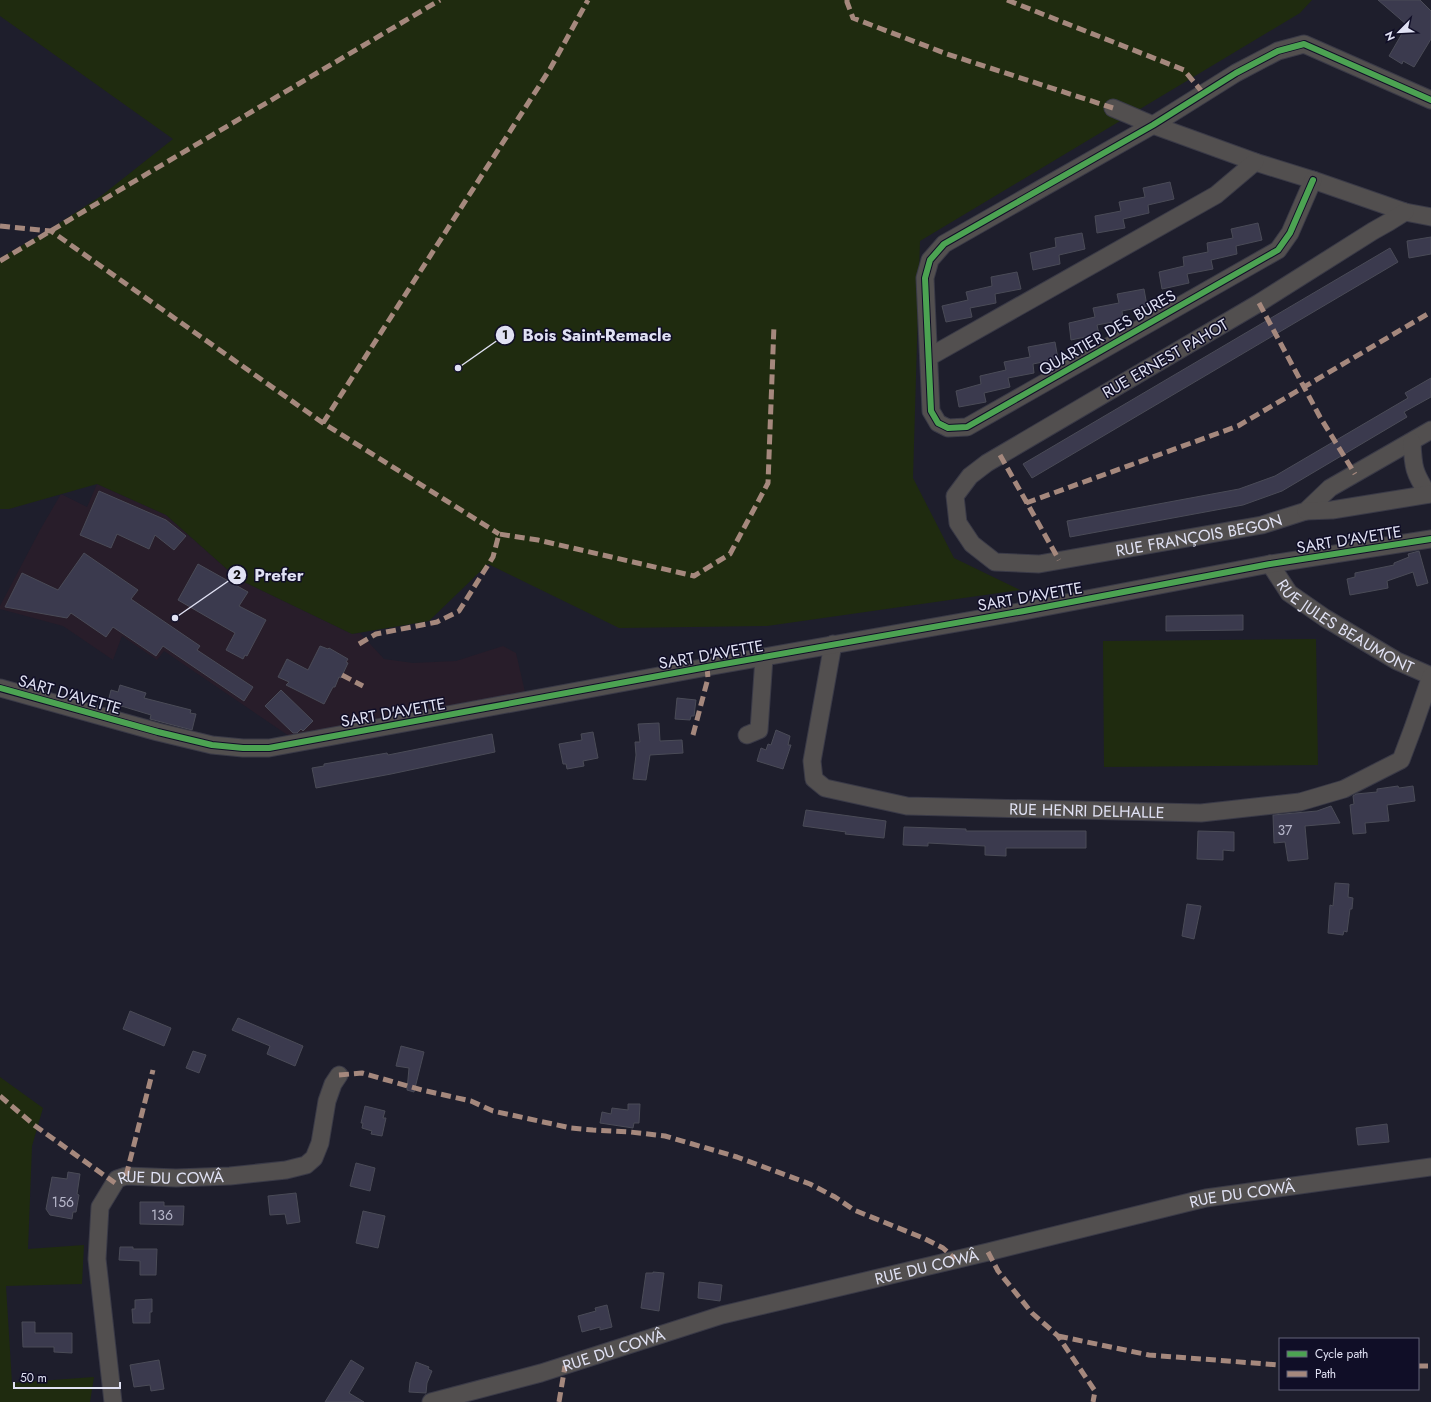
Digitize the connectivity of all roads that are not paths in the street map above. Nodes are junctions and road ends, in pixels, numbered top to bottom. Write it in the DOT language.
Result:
graph roads {
  1 [pos="1431,100"];
  2 [pos="1113,108"];
  3 [pos="1153,124"];
  4 [pos="1255,162"];
  5 [pos="1313,180"];
  6 [pos="1405,212"];
  7 [pos="1431,217"];
  8 [pos="929,357"];
  9 [pos="1431,430"];
  10 [pos="1412,442"];
  11 [pos="1429,494"];
  12 [pos="1306,511"];
  13 [pos="958,522"];
  14 [pos="1431,539"];
  15 [pos="1270,564"];
  16 [pos="833,644"];
  17 [pos="764,658"];
  18 [pos="1431,676"];
  19 [pos="0,688"];
  20 [pos="747,735"];
  21 [pos="339,1075"];
  22 [pos="1431,1167"];
  23 [pos="113,1402"];
  24 [pos="431,1402"];
  1 -- 3 [label="street, QUARTIER DES BURES"];
  2 -- 3 [label="street"];
  3 -- 4 [label="street"];
  3 -- 8 [label="street, QUARTIER DES BURES"];
  4 -- 5 [label="street"];
  4 -- 8 [label="street"];
  5 -- 6 [label="street"];
  5 -- 8 [label="street, QUARTIER DES BURES"];
  6 -- 7 [label="street"];
  6 -- 13 [label="street, RUE ERNEST PAHOT"];
  9 -- 10 [label="street, RUE FRANÇOIS BEGON"];
  10 -- 11 [label="street"];
  10 -- 12 [label="street, RUE FRANÇOIS BEGON"];
  11 -- 12 [label="street"];
  12 -- 13 [label="street, RUE FRANÇOIS BEGON"];
  14 -- 15 [label="street, SART D'AVETTE"];
  15 -- 16 [label="street, SART D'AVETTE"];
  15 -- 18 [label="street, RUE JULES BEAUMONT"];
  16 -- 17 [label="street, SART D'AVETTE"];
  16 -- 18 [label="street, RUE HENRI DELHALLE"];
  17 -- 19 [label="street, SART D'AVETTE"];
  17 -- 20 [label="street"];
  21 -- 23 [label="street, RUE DU COWÂ"];
  22 -- 24 [label="street, RUE DU COWÂ"];
}
